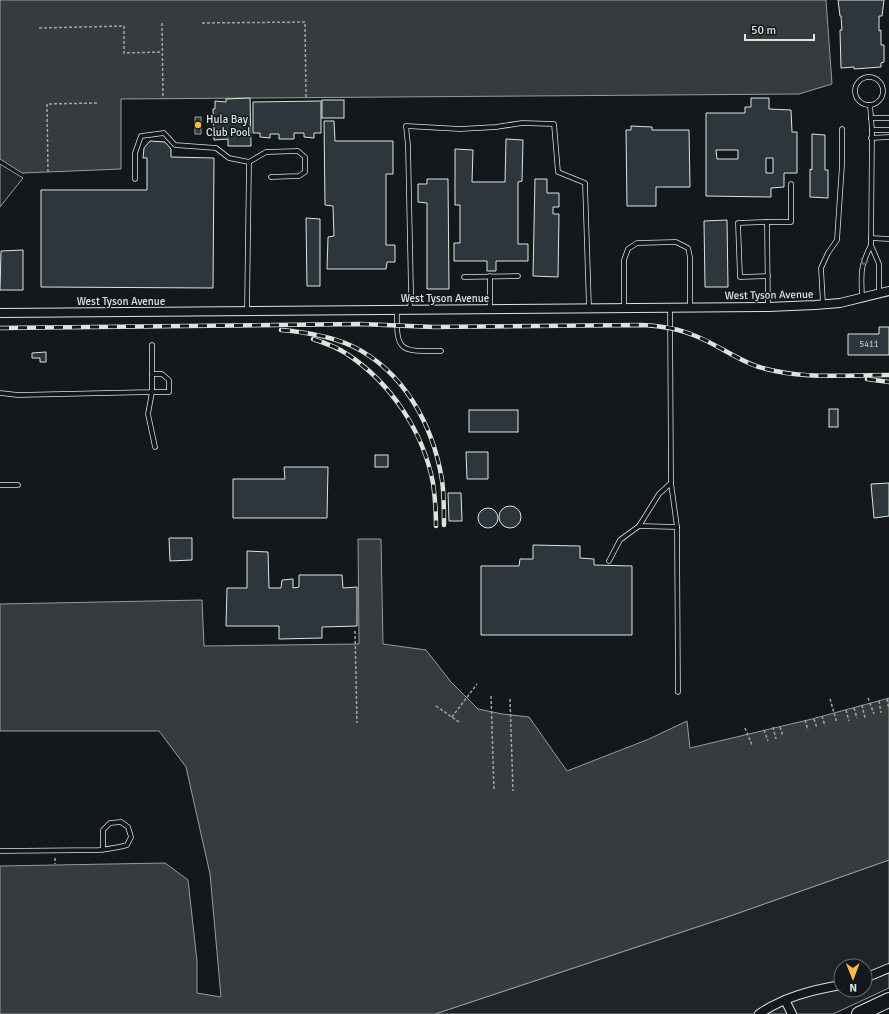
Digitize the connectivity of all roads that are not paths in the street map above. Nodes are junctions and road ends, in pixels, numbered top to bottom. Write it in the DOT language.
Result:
graph roads {
  1 [pos="870,105"];
  2 [pos="871,118"];
  3 [pos="889,118"];
  4 [pos="842,129"];
  5 [pos="872,130"];
  6 [pos="889,130"];
  7 [pos="889,137"];
  8 [pos="871,138"];
  9 [pos="249,162"];
  10 [pos="271,177"];
  11 [pos="135,179"];
  12 [pos="791,184"];
  13 [pos="767,222"];
  14 [pos="871,238"];
  15 [pos="889,239"];
  16 [pos="871,245"];
  17 [pos="490,276"];
  18 [pos="518,276"];
  19 [pos="768,276"];
  20 [pos="464,277"];
  21 [pos="889,291"];
  22 [pos="879,292"];
  23 [pos="862,297"];
  24 [pos="823,304"];
  25 [pos="690,307"];
  26 [pos="768,307"];
  27 [pos="589,308"];
  28 [pos="624,308"];
  29 [pos="670,308"];
  30 [pos="490,309"];
  31 [pos="397,310"];
  32 [pos="410,310"];
  33 [pos="247,311"];
  34 [pos="0,313"];
  35 [pos="152,346"];
  36 [pos="441,351"];
  37 [pos="152,374"];
  38 [pos="152,392"];
  39 [pos="0,393"];
  40 [pos="155,447"];
  41 [pos="671,483"];
  42 [pos="0,485"];
  43 [pos="18,485"];
  44 [pos="639,526"];
  45 [pos="677,527"];
  46 [pos="609,561"];
  47 [pos="678,692"];
  48 [pos="103,850"];
  49 [pos="0,851"];
  50 [pos="889,968"];
  51 [pos="873,975"];
  52 [pos="833,987"];
  53 [pos="785,1000"];
  54 [pos="889,1000"];
  55 [pos="759,1014"];
  56 [pos="792,1014"];
  57 [pos="859,1014"];
  1 -- 1 [label="lane"];
  1 -- 2 [label="lane"];
  2 -- 3 [label="lane"];
  2 -- 5 [label="lane"];
  4 -- 24 [label="lane"];
  5 -- 6 [label="lane"];
  5 -- 8 [label="lane"];
  7 -- 8 [label="lane"];
  8 -- 14 [label="lane"];
  9 -- 10 [label="lane"];
  9 -- 11 [label="lane"];
  9 -- 33 [label="lane"];
  12 -- 13 [label="lane"];
  13 -- 19 [label="lane"];
  13 -- 19 [label="lane"];
  14 -- 15 [label="lane"];
  14 -- 16 [label="lane"];
  16 -- 22 [label="lane"];
  16 -- 23 [label="lane, one-way"];
  17 -- 18 [label="lane"];
  17 -- 20 [label="lane"];
  17 -- 30 [label="lane"];
  19 -- 26 [label="lane"];
  21 -- 22 [label="street, West Tyson Avenue"];
  22 -- 23 [label="street, West Tyson Avenue"];
  23 -- 24 [label="street, West Tyson Avenue"];
  24 -- 26 [label="street, West Tyson Avenue"];
  25 -- 26 [label="street, West Tyson Avenue"];
  25 -- 28 [label="lane"];
  25 -- 29 [label="street, West Tyson Avenue"];
  27 -- 28 [label="street, West Tyson Avenue"];
  27 -- 30 [label="street, West Tyson Avenue"];
  27 -- 32 [label="lane"];
  28 -- 29 [label="street, West Tyson Avenue"];
  29 -- 41 [label="lane"];
  30 -- 32 [label="street, West Tyson Avenue"];
  31 -- 32 [label="street, West Tyson Avenue"];
  31 -- 33 [label="street, West Tyson Avenue"];
  31 -- 36 [label="lane"];
  33 -- 34 [label="street, West Tyson Avenue"];
  35 -- 37 [label="lane"];
  37 -- 38 [label="lane"];
  37 -- 38 [label="lane"];
  38 -- 39 [label="lane"];
  38 -- 40 [label="lane"];
  41 -- 44 [label="lane"];
  41 -- 45 [label="lane"];
  42 -- 43 [label="lane"];
  44 -- 45 [label="lane"];
  44 -- 46 [label="lane"];
  45 -- 47 [label="lane"];
  48 -- 48 [label="lane"];
  48 -- 49 [label="lane"];
  50 -- 51 [label="street"];
  52 -- 53 [label="street"];
  53 -- 55 [label="street"];
  53 -- 56 [label="street"];
  54 -- 57 [label="highway"];
}
